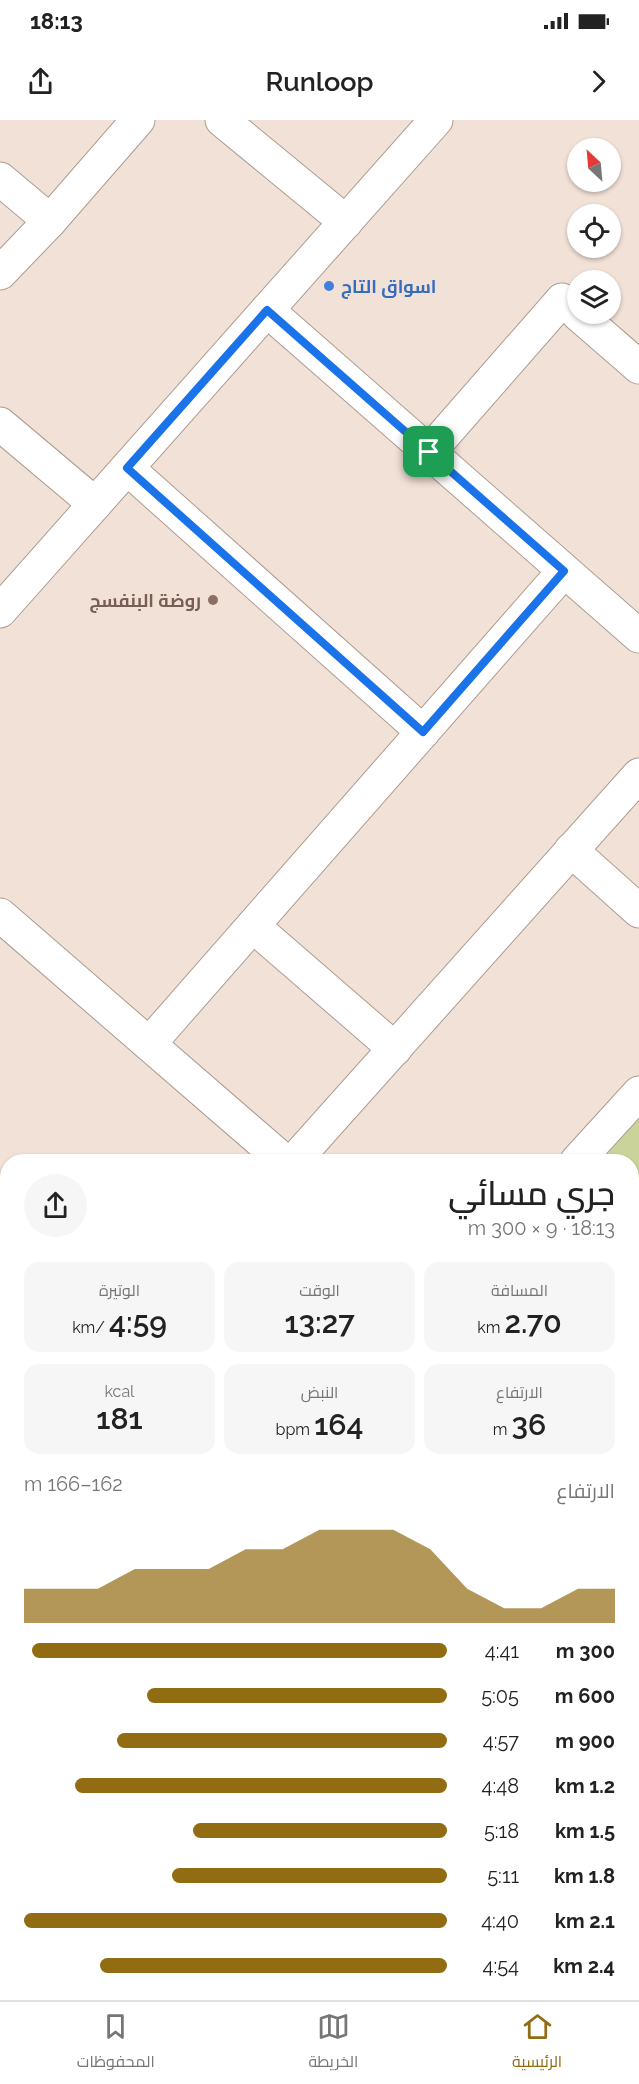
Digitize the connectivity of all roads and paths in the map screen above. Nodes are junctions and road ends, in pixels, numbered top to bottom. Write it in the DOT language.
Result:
graph roads {
  1 [pos="138,120"];
  2 [pos="222,120"];
  3 [pos="436,120"];
  4 [pos="0,179"];
  5 [pos="50,221"];
  6 [pos="345,222"];
  7 [pos="0,273"];
  8 [pos="567,304"];
  9 [pos="267,310"];
  10 [pos="590,324"];
  11 [pos="639,367"];
  12 [pos="0,424"];
  13 [pos="429,452"];
  14 [pos="127,468"];
  15 [pos="95,504"];
  16 [pos="564,571"];
  17 [pos="0,611"];
  18 [pos="639,636"];
  19 [pos="423,732"];
  20 [pos="639,775"];
  21 [pos="571,850"];
  22 [pos="639,911"];
  23 [pos="0,915"];
  24 [pos="253,926"];
  25 [pos="149,1044"];
  26 [pos="395,1049"];
  27 [pos="639,1093"];
  28 [pos="277,1154"];
  29 [pos="300,1154"];
  30 [pos="583,1154"];
  1 -- 5 [label="street"];
  2 -- 6 [label="street"];
  3 -- 6 [label="street"];
  4 -- 5 [label="street"];
  5 -- 7 [label="street"];
  6 -- 9 [label="street"];
  8 -- 13 [label="street"];
  9 -- 13 [label="street"];
  9 -- 14 [label="street"];
  10 -- 11 [label="street"];
  12 -- 15 [label="street"];
  13 -- 16 [label="street"];
  14 -- 15 [label="street"];
  14 -- 19 [label="street"];
  15 -- 17 [label="street"];
  16 -- 18 [label="street"];
  16 -- 19 [label="street"];
  19 -- 24 [label="street"];
  20 -- 21 [label="street"];
  21 -- 22 [label="street"];
  21 -- 26 [label="street"];
  23 -- 25 [label="street"];
  24 -- 25 [label="street"];
  24 -- 26 [label="street"];
  25 -- 28 [label="street"];
  26 -- 29 [label="street"];
  27 -- 30 [label="street"];
}
